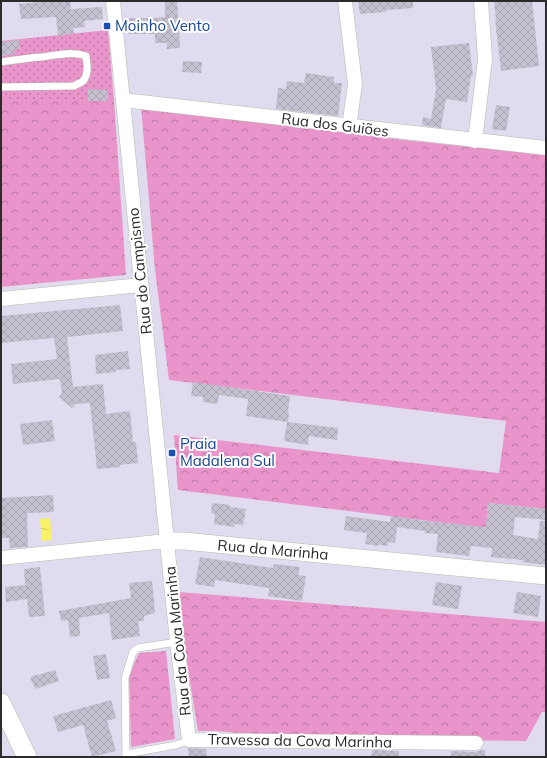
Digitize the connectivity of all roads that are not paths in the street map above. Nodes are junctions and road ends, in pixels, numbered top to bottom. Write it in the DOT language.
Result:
graph roads {
  1 [pos="113,1"];
  2 [pos="345,1"];
  3 [pos="480,1"];
  4 [pos="1,62"];
  5 [pos="1,87"];
  6 [pos="123,100"];
  7 [pos="349,127"];
  8 [pos="475,141"];
  9 [pos="546,148"];
  10 [pos="141,285"];
  11 [pos="1,299"];
  12 [pos="167,541"];
  13 [pos="1,558"];
  14 [pos="546,576"];
  15 [pos="177,642"];
  16 [pos="1,702"];
  17 [pos="189,740"];
  18 [pos="476,743"];
  19 [pos="126,756"];
  20 [pos="27,757"];
  1 -- 6 [label="street, Rua do Campismo"];
  2 -- 7 [label="street"];
  3 -- 8 [label="street"];
  4 -- 5 [label="lane"];
  6 -- 7 [label="street, Rua dos Guiões"];
  6 -- 10 [label="street, Rua do Campismo"];
  7 -- 8 [label="street, Rua dos Guiões"];
  8 -- 9 [label="street, Rua dos Guiões"];
  10 -- 11 [label="street"];
  10 -- 12 [label="street, Rua do Campismo"];
  12 -- 13 [label="street, Rua da Marinha"];
  12 -- 14 [label="street, Rua da Marinha"];
  12 -- 15 [label="street, Rua da Cova Marinha"];
  15 -- 17 [label="street, Rua da Cova Marinha"];
  15 -- 19 [label="lane"];
  16 -- 20 [label="main road"];
  17 -- 18 [label="street, Travessa da Cova Marinha"];
  17 -- 19 [label="lane, Travessa da Cova Marinha"];
}
